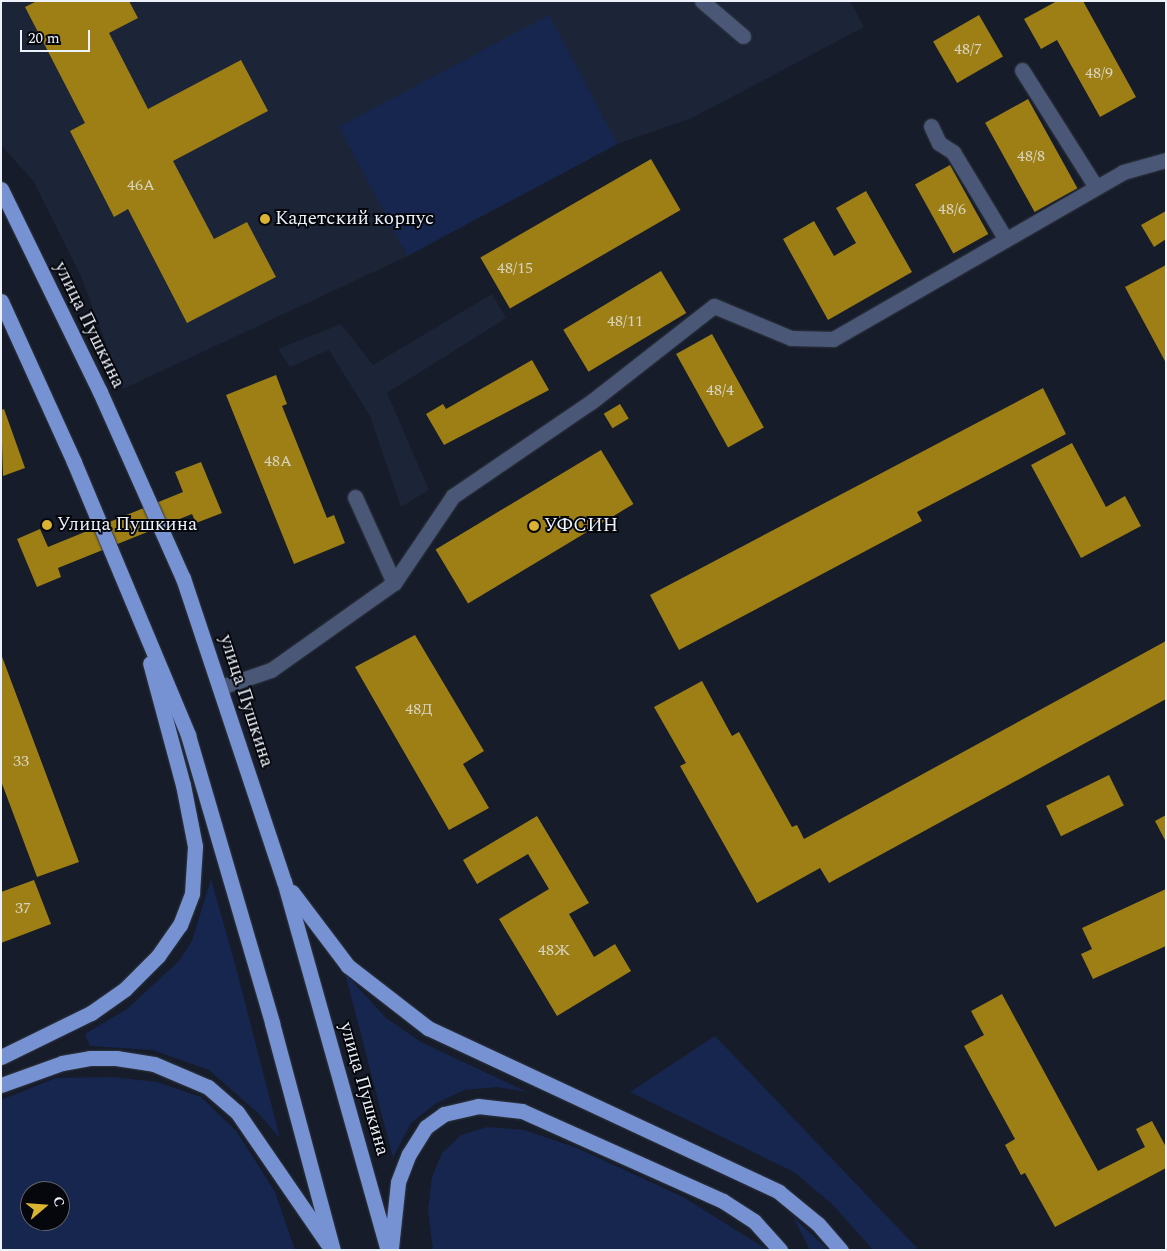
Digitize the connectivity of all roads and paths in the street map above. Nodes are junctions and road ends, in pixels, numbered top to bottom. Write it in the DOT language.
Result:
graph roads {
  1 [pos="702,1"];
  2 [pos="743,36"];
  3 [pos="1022,70"];
  4 [pos="931,126"];
  5 [pos="1166,160"];
  6 [pos="1096,187"];
  7 [pos="1,189"];
  8 [pos="1005,238"];
  9 [pos="3,310"];
  10 [pos="355,497"];
  11 [pos="394,583"];
  12 [pos="133,599"];
  13 [pos="220,687"];
  14 [pos="284,881"];
  15 [pos="1,1057"];
  16 [pos="1,1085"];
  17 [pos="332,1250"];
  18 [pos="390,1250"];
  19 [pos="780,1250"];
  20 [pos="841,1250"];
  1 -- 2 [label="lane"];
  3 -- 6 [label="lane"];
  4 -- 8 [label="lane"];
  5 -- 6 [label="lane"];
  6 -- 8 [label="lane"];
  7 -- 13 [label="main road, улица Пушкина"];
  8 -- 11 [label="lane"];
  9 -- 12 [label="main road"];
  10 -- 11 [label="lane"];
  11 -- 13 [label="lane"];
  12 -- 15 [label="main road"];
  12 -- 17 [label="main road"];
  13 -- 14 [label="main road, улица Пушкина"];
  14 -- 18 [label="main road, улица Пушкина"];
  14 -- 20 [label="main road"];
  16 -- 17 [label="main road"];
  18 -- 19 [label="main road"];
}
